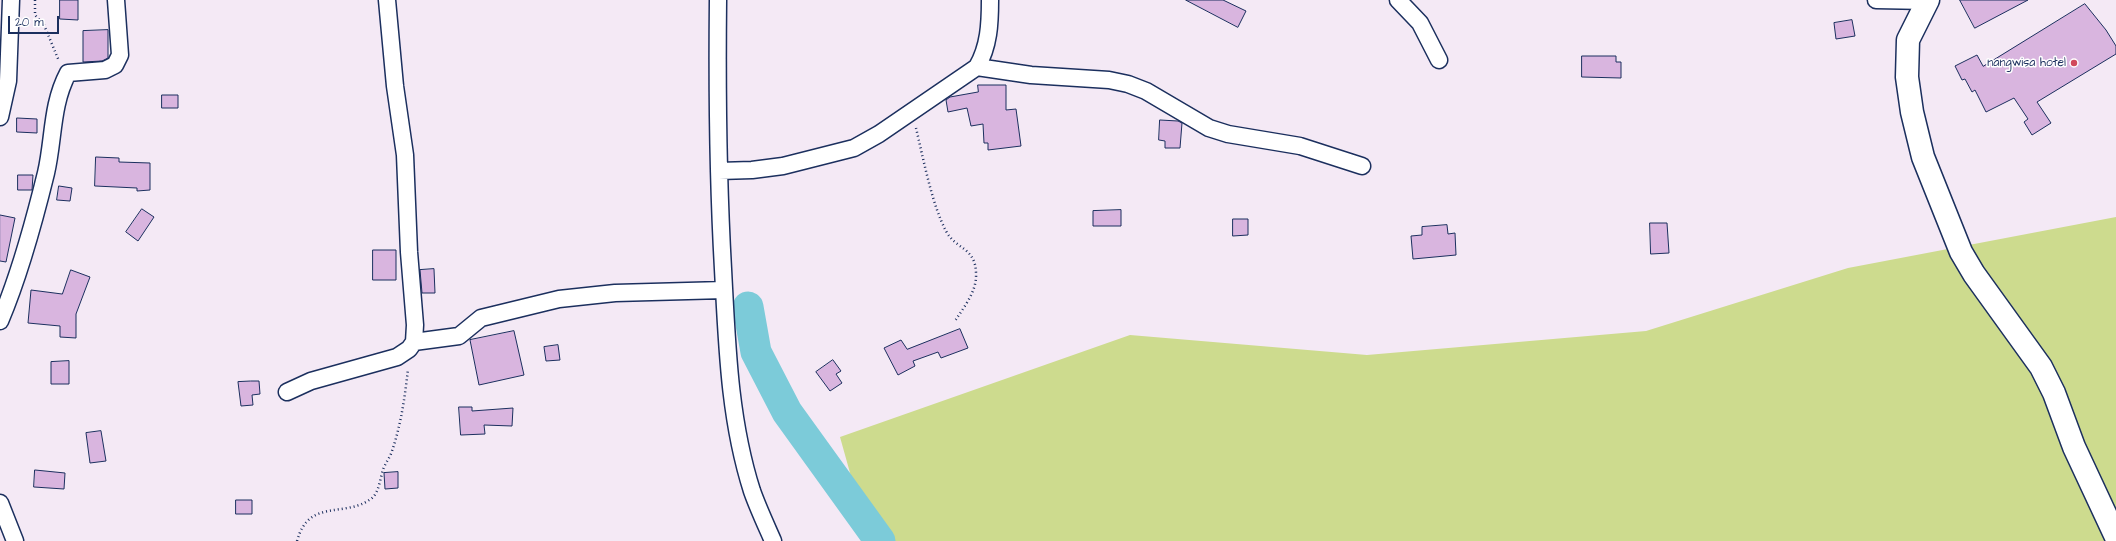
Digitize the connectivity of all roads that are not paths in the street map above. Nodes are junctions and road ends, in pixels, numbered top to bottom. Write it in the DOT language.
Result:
graph roads {
  1 [pos="11,0"];
  2 [pos="116,0"];
  3 [pos="387,0"];
  4 [pos="718,0"];
  5 [pos="990,0"];
  6 [pos="1398,0"];
  7 [pos="1876,0"];
  8 [pos="1928,0"];
  9 [pos="1439,60"];
  10 [pos="977,67"];
  11 [pos="0,118"];
  12 [pos="1362,166"];
  13 [pos="719,171"];
  14 [pos="724,290"];
  15 [pos="0,321"];
  16 [pos="411,345"];
  17 [pos="288,392"];
  18 [pos="0,503"];
  19 [pos="2116,537"];
  20 [pos="15,541"];
  21 [pos="773,541"];
  1 -- 11 [label="street"];
  2 -- 15 [label="street"];
  3 -- 16 [label="street"];
  4 -- 13 [label="street"];
  5 -- 10 [label="street"];
  6 -- 9 [label="street"];
  7 -- 8 [label="street"];
  8 -- 19 [label="street"];
  10 -- 12 [label="street"];
  10 -- 13 [label="street"];
  13 -- 14 [label="street"];
  14 -- 16 [label="street"];
  14 -- 21 [label="street"];
  16 -- 17 [label="street"];
  18 -- 20 [label="street"];
}
